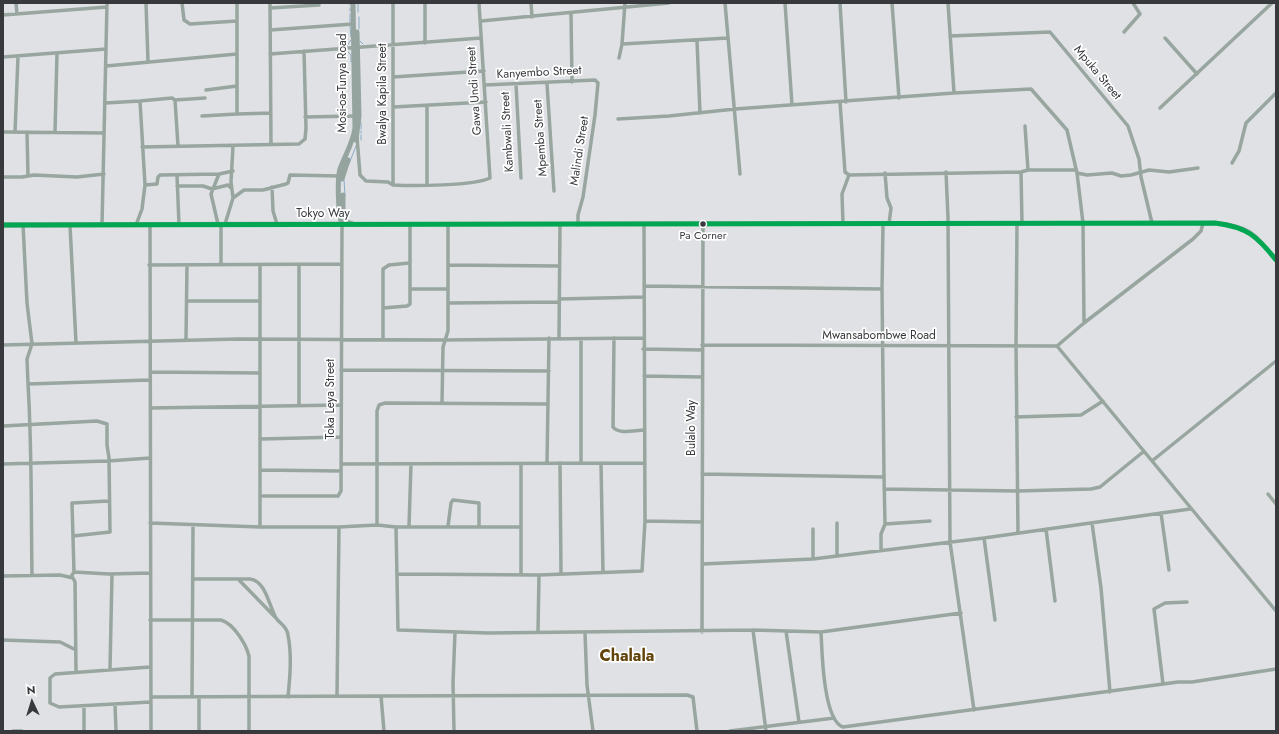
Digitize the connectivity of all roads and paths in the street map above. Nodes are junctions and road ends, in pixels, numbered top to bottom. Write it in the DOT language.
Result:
graph roads {
  1 [pos="16,3"];
  2 [pos="146,3"];
  3 [pos="182,3"];
  4 [pos="237,3"];
  5 [pos="270,3"];
  6 [pos="353,3"];
  7 [pos="357,3"];
  8 [pos="393,3"];
  9 [pos="425,3"];
  10 [pos="479,3"];
  11 [pos="531,3"];
  12 [pos="625,3"];
  13 [pos="670,3"];
  14 [pos="725,3"];
  15 [pos="785,3"];
  16 [pos="840,3"];
  17 [pos="892,3"];
  18 [pos="948,3"];
  19 [pos="1133,3"];
  20 [pos="1272,3"];
  21 [pos="107,5"];
  22 [pos="319,5"];
  23 [pos="270,8"];
  24 [pos="624,8"];
  25 [pos="571,13"];
  26 [pos="16,14"];
  27 [pos="3,15"];
  28 [pos="532,17"];
  29 [pos="237,21"];
  30 [pos="481,21"];
  31 [pos="353,24"];
  32 [pos="270,30"];
  33 [pos="1124,32"];
  34 [pos="950,36"];
  35 [pos="482,38"];
  36 [pos="728,38"];
  37 [pos="1165,38"];
  38 [pos="697,41"];
  39 [pos="425,43"];
  40 [pos="393,44"];
  41 [pos="622,44"];
  42 [pos="355,48"];
  43 [pos="106,49"];
  44 [pos="304,51"];
  45 [pos="57,53"];
  46 [pos="237,54"];
  47 [pos="270,54"];
  48 [pos="18,56"];
  49 [pos="3,57"];
  50 [pos="619,58"];
  51 [pos="148,62"];
  52 [pos="106,66"];
  53 [pos="484,71"];
  54 [pos="1197,74"];
  55 [pos="394,77"];
  56 [pos="595,80"];
  57 [pos="572,82"];
  58 [pos="516,84"];
  59 [pos="547,84"];
  60 [pos="485,85"];
  61 [pos="237,86"];
  62 [pos="206,90"];
  63 [pos="954,93"];
  64 [pos="1276,93"];
  65 [pos="205,98"];
  66 [pos="899,98"];
  67 [pos="175,100"];
  68 [pos="140,101"];
  69 [pos="486,102"];
  70 [pos="840,102"];
  71 [pos="846,102"];
  72 [pos="105,103"];
  73 [pos="792,105"];
  74 [pos="427,107"];
  75 [pos="393,108"];
  76 [pos="1160,108"];
  77 [pos="735,109"];
  78 [pos="271,113"];
  79 [pos="237,114"];
  80 [pos="700,114"];
  81 [pos="202,116"];
  82 [pos="355,116"];
  83 [pos="305,118"];
  84 [pos="618,119"];
  85 [pos="1025,126"];
  86 [pos="3,132"];
  87 [pos="15,132"];
  88 [pos="27,132"];
  89 [pos="55,132"];
  90 [pos="104,133"];
  91 [pos="356,135"];
  92 [pos="142,146"];
  93 [pos="178,146"];
  94 [pos="232,146"];
  95 [pos="271,146"];
  96 [pos="1232,163"];
  97 [pos="1198,168"];
  98 [pos="1028,170"];
  99 [pos="233,171"];
  100 [pos="946,172"];
  101 [pos="1021,172"];
  102 [pos="1076,172"];
  103 [pos="1141,172"];
  104 [pos="104,174"];
  105 [pos="219,174"];
  106 [pos="740,174"];
  107 [pos="885,174"];
  108 [pos="177,175"];
  109 [pos="848,175"];
  110 [pos="28,176"];
  111 [pos="339,176"];
  112 [pos="3,177"];
  113 [pos="521,178"];
  114 [pos="426,184"];
  115 [pos="145,185"];
  116 [pos="393,185"];
  117 [pos="177,186"];
  118 [pos="272,187"];
  119 [pos="212,189"];
  120 [pos="233,191"];
  121 [pos="554,191"];
  122 [pos="233,198"];
  123 [pos="341,213"];
  124 [pos="1083,223"];
  125 [pos="1152,223"];
  126 [pos="1203,223"];
  127 [pos="179,224"];
  128 [pos="221,224"];
  129 [pos="277,224"];
  130 [pos="332,224"];
  131 [pos="342,224"];
  132 [pos="353,224"];
  133 [pos="410,224"];
  134 [pos="703,224"];
  135 [pos="843,224"];
  136 [pos="884,224"];
  137 [pos="889,224"];
  138 [pos="948,224"];
  139 [pos="1017,224"];
  140 [pos="1022,224"];
  141 [pos="3,225"];
  142 [pos="23,225"];
  143 [pos="70,225"];
  144 [pos="102,225"];
  145 [pos="136,225"];
  146 [pos="150,225"];
  147 [pos="448,225"];
  148 [pos="560,225"];
  149 [pos="578,225"];
  150 [pos="644,225"];
  151 [pos="1276,260"];
  152 [pos="409,263"];
  153 [pos="260,264"];
  154 [pos="299,264"];
  155 [pos="342,264"];
  156 [pos="150,265"];
  157 [pos="187,265"];
  158 [pos="221,265"];
  159 [pos="448,265"];
  160 [pos="559,266"];
  161 [pos="644,286"];
  162 [pos="702,286"];
  163 [pos="410,289"];
  164 [pos="448,289"];
  165 [pos="882,289"];
  166 [pos="644,297"];
  167 [pos="559,300"];
  168 [pos="260,301"];
  169 [pos="187,302"];
  170 [pos="449,303"];
  171 [pos="383,308"];
  172 [pos="1084,323"];
  173 [pos="261,338"];
  174 [pos="341,338"];
  175 [pos="549,338"];
  176 [pos="559,338"];
  177 [pos="614,338"];
  178 [pos="643,338"];
  179 [pos="186,339"];
  180 [pos="299,339"];
  181 [pos="383,339"];
  182 [pos="581,339"];
  183 [pos="150,340"];
  184 [pos="445,340"];
  185 [pos="76,343"];
  186 [pos="32,344"];
  187 [pos="702,344"];
  188 [pos="3,345"];
  189 [pos="1016,345"];
  190 [pos="882,346"];
  191 [pos="949,346"];
  192 [pos="1057,346"];
  193 [pos="644,350"];
  194 [pos="702,350"];
  195 [pos="1276,362"];
  196 [pos="341,370"];
  197 [pos="442,371"];
  198 [pos="549,371"];
  199 [pos="150,372"];
  200 [pos="260,373"];
  201 [pos="644,376"];
  202 [pos="702,377"];
  203 [pos="150,380"];
  204 [pos="28,384"];
  205 [pos="1103,401"];
  206 [pos="442,402"];
  207 [pos="548,404"];
  208 [pos="340,405"];
  209 [pos="261,406"];
  210 [pos="299,406"];
  211 [pos="150,408"];
  212 [pos="1016,417"];
  213 [pos="30,424"];
  214 [pos="3,426"];
  215 [pos="644,430"];
  216 [pos="341,437"];
  217 [pos="261,439"];
  218 [pos="1143,452"];
  219 [pos="150,458"];
  220 [pos="108,461"];
  221 [pos="1152,461"];
  222 [pos="29,463"];
  223 [pos="560,463"];
  224 [pos="581,463"];
  225 [pos="601,463"];
  226 [pos="645,463"];
  227 [pos="3,464"];
  228 [pos="341,464"];
  229 [pos="378,464"];
  230 [pos="411,464"];
  231 [pos="521,464"];
  232 [pos="548,464"];
  233 [pos="261,470"];
  234 [pos="341,471"];
  235 [pos="702,474"];
  236 [pos="884,477"];
  237 [pos="884,489"];
  238 [pos="949,491"];
  239 [pos="1017,491"];
  240 [pos="1268,494"];
  241 [pos="260,496"];
  242 [pos="108,501"];
  243 [pos="1276,504"];
  244 [pos="1190,509"];
  245 [pos="1161,513"];
  246 [pos="645,521"];
  247 [pos="930,521"];
  248 [pos="702,522"];
  249 [pos="150,523"];
  250 [pos="837,523"];
  251 [pos="1092,523"];
  252 [pos="885,524"];
  253 [pos="193,525"];
  254 [pos="377,525"];
  255 [pos="409,526"];
  256 [pos="448,526"];
  257 [pos="479,526"];
  258 [pos="260,527"];
  259 [pos="339,527"];
  260 [pos="396,527"];
  261 [pos="521,527"];
  262 [pos="813,529"];
  263 [pos="1046,529"];
  264 [pos="1018,534"];
  265 [pos="73,536"];
  266 [pos="984,538"];
  267 [pos="950,542"];
  268 [pos="881,551"];
  269 [pos="837,556"];
  270 [pos="813,559"];
  271 [pos="702,564"];
  272 [pos="1169,570"];
  273 [pos="74,572"];
  274 [pos="603,572"];
  275 [pos="150,573"];
  276 [pos="561,573"];
  277 [pos="112,574"];
  278 [pos="397,574"];
  279 [pos="521,574"];
  280 [pos="32,575"];
  281 [pos="538,575"];
  282 [pos="3,576"];
  283 [pos="72,577"];
  284 [pos="193,579"];
  285 [pos="239,580"];
  286 [pos="1055,601"];
  287 [pos="1187,602"];
  288 [pos="1276,611"];
  289 [pos="961,613"];
  290 [pos="277,619"];
  291 [pos="150,620"];
  292 [pos="995,620"];
  293 [pos="192,621"];
  294 [pos="753,630"];
  295 [pos="538,631"];
  296 [pos="786,631"];
  297 [pos="455,632"];
  298 [pos="702,632"];
  299 [pos="821,632"];
  300 [pos="585,633"];
  301 [pos="3,640"];
  302 [pos="76,650"];
  303 [pos="150,667"];
  304 [pos="110,669"];
  305 [pos="1276,669"];
  306 [pos="76,671"];
  307 [pos="1163,684"];
  308 [pos="1110,692"];
  309 [pos="588,694"];
  310 [pos="337,695"];
  311 [pos="453,695"];
  312 [pos="382,696"];
  313 [pos="151,697"];
  314 [pos="192,697"];
  315 [pos="200,697"];
  316 [pos="288,697"];
  317 [pos="248,698"];
  318 [pos="151,702"];
  319 [pos="115,704"];
  320 [pos="84,706"];
  321 [pos="974,710"];
  322 [pos="834,718"];
  323 [pos="799,722"];
  324 [pos="765,726"];
  325 [pos="13,731"];
  326 [pos="22,731"];
  327 [pos="84,731"];
  328 [pos="116,731"];
  329 [pos="151,731"];
  330 [pos="199,731"];
  331 [pos="249,731"];
  332 [pos="384,731"];
  333 [pos="454,731"];
  334 [pos="593,731"];
  335 [pos="697,731"];
  336 [pos="730,731"];
  337 [pos="766,731"];
  1 -- 26 [label="street"];
  2 -- 51 [label="street"];
  3 -- 29 [label="street"];
  4 -- 29 [label="street"];
  5 -- 23 [label="street"];
  6 -- 31 [label="main road, Mosi-oa-Tunya Road"];
  7 -- 42 [label="main road, Mosi-oa-Tunya Road"];
  8 -- 40 [label="street, Bwalya Kapila Street"];
  9 -- 39 [label="street"];
  10 -- 30 [label="street, Gawa Undi Street"];
  11 -- 28 [label="street"];
  12 -- 24 [label="street"];
  13 -- 24 [label="street"];
  14 -- 36 [label="street"];
  15 -- 73 [label="street"];
  16 -- 71 [label="street"];
  17 -- 66 [label="street"];
  18 -- 34 [label="street"];
  19 -- 33 [label="street"];
  20 -- 54 [label="street"];
  21 -- 26 [label="street"];
  21 -- 43 [label="street"];
  22 -- 23 [label="street"];
  23 -- 32 [label="street"];
  24 -- 25 [label="street"];
  24 -- 41 [label="street"];
  25 -- 28 [label="street"];
  25 -- 57 [label="street"];
  26 -- 27 [label="street"];
  28 -- 30 [label="street"];
  29 -- 46 [label="street"];
  30 -- 35 [label="street, Gawa Undi Street"];
  31 -- 32 [label="street"];
  31 -- 42 [label="main road, Mosi-oa-Tunya Road"];
  32 -- 47 [label="street"];
  34 -- 63 [label="street"];
  34 -- 103 [label="street, Mpuka Street"];
  35 -- 39 [label="street"];
  35 -- 53 [label="street, Gawa Undi Street"];
  36 -- 38 [label="street"];
  36 -- 77 [label="street"];
  37 -- 54 [label="street"];
  38 -- 41 [label="street"];
  38 -- 80 [label="street"];
  39 -- 40 [label="street"];
  40 -- 42 [label="street"];
  40 -- 55 [label="street, Bwalya Kapila Street"];
  41 -- 50 [label="street"];
  42 -- 44 [label="street"];
  42 -- 82 [label="main road, Mosi-oa-Tunya Road"];
  42 -- 91 [label="main road, Mosi-oa-Tunya Road"];
  43 -- 45 [label="street"];
  43 -- 52 [label="street"];
  44 -- 47 [label="street"];
  44 -- 83 [label="street"];
  45 -- 48 [label="street"];
  45 -- 89 [label="street"];
  46 -- 51 [label="street"];
  46 -- 61 [label="street"];
  47 -- 78 [label="street"];
  48 -- 49 [label="street"];
  48 -- 87 [label="street"];
  51 -- 52 [label="street"];
  52 -- 72 [label="street"];
  53 -- 55 [label="street"];
  53 -- 60 [label="street, Gawa Undi Street"];
  54 -- 76 [label="street"];
  55 -- 75 [label="street, Bwalya Kapila Street"];
  56 -- 57 [label="street, Kanyembo Street"];
  56 -- 149 [label="street, Malindi Street"];
  57 -- 59 [label="street, Kanyembo Street"];
  58 -- 59 [label="street, Kanyembo Street"];
  58 -- 60 [label="street, Kanyembo Street"];
  58 -- 113 [label="street, Kambwali Street"];
  59 -- 121 [label="street, Mpemba Street"];
  60 -- 69 [label="street, Gawa Undi Street"];
  61 -- 62 [label="street"];
  61 -- 79 [label="street"];
  63 -- 66 [label="street"];
  63 -- 102 [label="street"];
  64 -- 96 [label="street"];
  65 -- 67 [label="street"];
  66 -- 71 [label="street"];
  67 -- 68 [label="street"];
  67 -- 93 [label="street"];
  68 -- 72 [label="street"];
  68 -- 92 [label="street"];
  69 -- 74 [label="street"];
  69 -- 114 [label="street, Gawa Undi Street"];
  70 -- 71 [label="street"];
  70 -- 73 [label="street"];
  70 -- 109 [label="street"];
  72 -- 90 [label="street"];
  73 -- 77 [label="street"];
  74 -- 75 [label="street"];
  74 -- 114 [label="street"];
  75 -- 116 [label="street, Bwalya Kapila Street"];
  77 -- 80 [label="street"];
  77 -- 106 [label="street"];
  78 -- 79 [label="street"];
  78 -- 95 [label="street"];
  79 -- 81 [label="street"];
  80 -- 84 [label="street"];
  82 -- 83 [label="street"];
  82 -- 91 [label="main road, Mosi-oa-Tunya Road"];
  83 -- 95 [label="street"];
  85 -- 98 [label="street"];
  86 -- 87 [label="street"];
  87 -- 88 [label="street"];
  88 -- 89 [label="street"];
  88 -- 110 [label="street"];
  89 -- 90 [label="street"];
  90 -- 104 [label="street"];
  91 -- 111 [label="main road, Mosi-oa-Tunya Road"];
  91 -- 116 [label="street"];
  91 -- 123 [label="main road, Mosi-oa-Tunya Road"];
  92 -- 93 [label="street"];
  92 -- 115 [label="street"];
  93 -- 94 [label="street"];
  94 -- 95 [label="street"];
  94 -- 99 [label="street"];
  97 -- 103 [label="street"];
  98 -- 101 [label="street"];
  98 -- 102 [label="street"];
  99 -- 105 [label="street"];
  99 -- 120 [label="street"];
  100 -- 101 [label="street"];
  100 -- 107 [label="street"];
  100 -- 138 [label="street"];
  101 -- 140 [label="street"];
  102 -- 103 [label="street"];
  102 -- 124 [label="street"];
  103 -- 125 [label="street, Mpuka Street"];
  104 -- 110 [label="street"];
  104 -- 144 [label="street"];
  105 -- 108 [label="street"];
  105 -- 119 [label="street"];
  107 -- 109 [label="street"];
  107 -- 137 [label="street"];
  108 -- 115 [label="street"];
  108 -- 117 [label="street"];
  109 -- 135 [label="street"];
  110 -- 112 [label="street"];
  111 -- 118 [label="street"];
  111 -- 123 [label="main road, Mosi-oa-Tunya Road"];
  114 -- 116 [label="street"];
  115 -- 145 [label="street"];
  117 -- 119 [label="street"];
  117 -- 127 [label="street"];
  118 -- 122 [label="street"];
  118 -- 129 [label="street"];
  119 -- 120 [label="street"];
  119 -- 128 [label="street"];
  120 -- 122 [label="street"];
  122 -- 128 [label="street"];
  123 -- 130 [label="main road"];
  123 -- 131 [label="main road, Mosi-oa-Tunya Road"];
  123 -- 132 [label="main road"];
  124 -- 125 [label="street, Tokyo Way"];
  124 -- 140 [label="street, Tokyo Way"];
  124 -- 172 [label="street"];
  125 -- 126 [label="street, Tokyo Way"];
  126 -- 151 [label="street, Tokyo Way"];
  126 -- 172 [label="street"];
  127 -- 128 [label="main road, Tokyo Way"];
  127 -- 146 [label="main road, Tokyo Way"];
  128 -- 129 [label="main road, Tokyo Way"];
  128 -- 158 [label="street"];
  129 -- 130 [label="main road, Tokyo Way"];
  130 -- 131 [label="main road, Tokyo Way"];
  131 -- 132 [label="street, Tokyo Way"];
  131 -- 155 [label="street, Toka Leya Street"];
  132 -- 133 [label="street, Tokyo Way"];
  133 -- 147 [label="street, Tokyo Way"];
  133 -- 152 [label="street"];
  134 -- 135 [label="street, Tokyo Way"];
  134 -- 150 [label="street, Tokyo Way"];
  134 -- 162 [label="street, Bulalo Way"];
  135 -- 136 [label="street, Tokyo Way"];
  136 -- 137 [label="street, Tokyo Way"];
  136 -- 165 [label="street"];
  137 -- 138 [label="street, Tokyo Way"];
  138 -- 139 [label="street, Tokyo Way"];
  138 -- 191 [label="street"];
  139 -- 140 [label="street, Tokyo Way"];
  139 -- 189 [label="street"];
  141 -- 142 [label="main road, Tokyo Way"];
  142 -- 143 [label="main road, Tokyo Way"];
  142 -- 186 [label="street"];
  143 -- 144 [label="main road, Tokyo Way"];
  143 -- 185 [label="street"];
  144 -- 145 [label="main road, Tokyo Way"];
  145 -- 146 [label="main road, Tokyo Way"];
  146 -- 156 [label="street"];
  147 -- 148 [label="street, Tokyo Way"];
  147 -- 159 [label="street"];
  148 -- 149 [label="street, Tokyo Way"];
  148 -- 160 [label="street"];
  149 -- 150 [label="street, Tokyo Way"];
  150 -- 161 [label="street"];
  152 -- 163 [label="street"];
  152 -- 171 [label="street"];
  153 -- 154 [label="street"];
  153 -- 158 [label="street"];
  153 -- 168 [label="street"];
  154 -- 155 [label="street"];
  154 -- 180 [label="street"];
  155 -- 174 [label="street, Toka Leya Street"];
  156 -- 157 [label="street"];
  156 -- 183 [label="street"];
  157 -- 158 [label="street"];
  157 -- 169 [label="street"];
  159 -- 160 [label="street"];
  159 -- 164 [label="street"];
  160 -- 167 [label="street"];
  161 -- 162 [label="street"];
  161 -- 166 [label="street"];
  162 -- 165 [label="street"];
  162 -- 187 [label="street, Bulalo Way"];
  163 -- 164 [label="street"];
  163 -- 171 [label="street"];
  164 -- 170 [label="street"];
  165 -- 190 [label="street"];
  166 -- 167 [label="street"];
  166 -- 178 [label="street"];
  167 -- 170 [label="street"];
  167 -- 176 [label="street"];
  168 -- 169 [label="street"];
  168 -- 173 [label="street"];
  169 -- 179 [label="street"];
  170 -- 184 [label="street"];
  171 -- 181 [label="street"];
  172 -- 192 [label="street"];
  173 -- 179 [label="street"];
  173 -- 180 [label="street"];
  173 -- 200 [label="street"];
  174 -- 180 [label="street"];
  174 -- 181 [label="street"];
  174 -- 196 [label="street, Toka Leya Street"];
  175 -- 176 [label="street"];
  175 -- 184 [label="street"];
  175 -- 198 [label="street"];
  176 -- 182 [label="street"];
  177 -- 178 [label="street"];
  177 -- 182 [label="street"];
  177 -- 215 [label="street"];
  178 -- 193 [label="street"];
  179 -- 183 [label="street"];
  180 -- 210 [label="street"];
  181 -- 184 [label="street"];
  182 -- 224 [label="street"];
  183 -- 185 [label="street"];
  183 -- 199 [label="street"];
  184 -- 197 [label="street"];
  185 -- 186 [label="street"];
  186 -- 188 [label="street"];
  186 -- 204 [label="street"];
  187 -- 190 [label="street, Mwansabombwe Road"];
  187 -- 194 [label="street, Bulalo Way"];
  189 -- 191 [label="street, Mwansabombwe Road"];
  189 -- 192 [label="street, Mwansabombwe Road"];
  189 -- 212 [label="street"];
  190 -- 191 [label="street, Mwansabombwe Road"];
  190 -- 236 [label="street"];
  191 -- 238 [label="street"];
  192 -- 205 [label="street"];
  193 -- 194 [label="street"];
  193 -- 201 [label="street"];
  194 -- 202 [label="street, Bulalo Way"];
  195 -- 221 [label="street"];
  196 -- 197 [label="street"];
  196 -- 208 [label="street, Toka Leya Street"];
  197 -- 198 [label="street"];
  197 -- 206 [label="street"];
  198 -- 207 [label="street"];
  199 -- 200 [label="street"];
  199 -- 203 [label="street"];
  200 -- 209 [label="street"];
  201 -- 202 [label="street"];
  201 -- 215 [label="street"];
  202 -- 235 [label="street, Bulalo Way"];
  203 -- 204 [label="street"];
  203 -- 211 [label="street"];
  204 -- 213 [label="street"];
  205 -- 212 [label="street"];
  205 -- 218 [label="street"];
  206 -- 207 [label="street"];
  206 -- 229 [label="street"];
  207 -- 232 [label="street"];
  208 -- 210 [label="street"];
  208 -- 216 [label="street, Toka Leya Street"];
  209 -- 210 [label="street"];
  209 -- 211 [label="street"];
  209 -- 217 [label="street"];
  211 -- 219 [label="street"];
  212 -- 239 [label="street"];
  213 -- 214 [label="street"];
  213 -- 220 [label="street"];
  213 -- 222 [label="street"];
  215 -- 226 [label="street"];
  216 -- 217 [label="street"];
  216 -- 228 [label="street, Toka Leya Street"];
  217 -- 233 [label="street"];
  218 -- 221 [label="street"];
  218 -- 239 [label="street"];
  219 -- 220 [label="street"];
  219 -- 249 [label="street"];
  220 -- 222 [label="street"];
  220 -- 242 [label="street"];
  221 -- 244 [label="street"];
  222 -- 227 [label="street"];
  222 -- 280 [label="street"];
  223 -- 224 [label="street"];
  223 -- 232 [label="street"];
  223 -- 276 [label="street"];
  224 -- 225 [label="street"];
  225 -- 226 [label="street"];
  225 -- 274 [label="street"];
  226 -- 246 [label="street"];
  228 -- 229 [label="street"];
  228 -- 234 [label="street, Toka Leya Street"];
  229 -- 230 [label="street"];
  229 -- 254 [label="street"];
  230 -- 231 [label="street"];
  230 -- 255 [label="street"];
  231 -- 232 [label="street"];
  231 -- 261 [label="street"];
  233 -- 234 [label="street"];
  233 -- 241 [label="street"];
  234 -- 241 [label="street, Toka Leya Street"];
  235 -- 236 [label="street"];
  235 -- 248 [label="street, Bulalo Way"];
  236 -- 237 [label="street"];
  237 -- 238 [label="street"];
  237 -- 252 [label="street"];
  238 -- 239 [label="street"];
  238 -- 267 [label="street"];
  239 -- 264 [label="street"];
  240 -- 243 [label="street"];
  241 -- 258 [label="street"];
  242 -- 265 [label="street"];
  242 -- 265 [label="street"];
  244 -- 245 [label="street"];
  244 -- 288 [label="street"];
  245 -- 251 [label="street"];
  245 -- 272 [label="street"];
  246 -- 248 [label="street"];
  246 -- 274 [label="street"];
  247 -- 252 [label="street"];
  248 -- 271 [label="street, Bulalo Way"];
  249 -- 253 [label="street"];
  249 -- 275 [label="street"];
  250 -- 269 [label="street"];
  251 -- 263 [label="street"];
  251 -- 308 [label="street"];
  252 -- 268 [label="street"];
  253 -- 258 [label="street"];
  253 -- 284 [label="street"];
  254 -- 259 [label="street"];
  254 -- 260 [label="street"];
  255 -- 256 [label="street"];
  255 -- 260 [label="street"];
  256 -- 257 [label="street"];
  256 -- 257 [label="street"];
  257 -- 261 [label="street"];
  258 -- 259 [label="street"];
  259 -- 310 [label="street"];
  260 -- 278 [label="street"];
  261 -- 279 [label="street"];
  262 -- 270 [label="street"];
  263 -- 264 [label="street"];
  263 -- 286 [label="street"];
  264 -- 266 [label="street"];
  265 -- 273 [label="street"];
  266 -- 267 [label="street"];
  266 -- 292 [label="street"];
  267 -- 268 [label="street"];
  267 -- 289 [label="street"];
  268 -- 269 [label="street"];
  269 -- 270 [label="street"];
  270 -- 271 [label="street"];
  271 -- 298 [label="street, Bulalo Way"];
  273 -- 277 [label="street"];
  273 -- 283 [label="street"];
  274 -- 276 [label="street"];
  275 -- 277 [label="street"];
  275 -- 291 [label="street"];
  276 -- 281 [label="street"];
  277 -- 304 [label="street"];
  278 -- 279 [label="street"];
  278 -- 297 [label="street"];
  279 -- 281 [label="street"];
  280 -- 282 [label="street"];
  280 -- 283 [label="street"];
  281 -- 295 [label="street"];
  283 -- 302 [label="street"];
  284 -- 285 [label="street"];
  284 -- 293 [label="street"];
  285 -- 290 [label="street"];
  285 -- 290 [label="street"];
  287 -- 307 [label="street"];
  289 -- 299 [label="street"];
  289 -- 321 [label="street"];
  290 -- 316 [label="street"];
  291 -- 293 [label="street"];
  291 -- 303 [label="street"];
  293 -- 314 [label="street"];
  293 -- 317 [label="street"];
  294 -- 296 [label="street"];
  294 -- 298 [label="street"];
  294 -- 324 [label="street"];
  295 -- 297 [label="street"];
  295 -- 300 [label="street"];
  296 -- 299 [label="street"];
  296 -- 323 [label="street"];
  297 -- 311 [label="street"];
  298 -- 300 [label="street"];
  299 -- 322 [label="street"];
  300 -- 309 [label="street"];
  301 -- 302 [label="street"];
  302 -- 306 [label="street"];
  303 -- 304 [label="street"];
  303 -- 313 [label="street"];
  304 -- 306 [label="street"];
  305 -- 307 [label="street"];
  306 -- 320 [label="street"];
  307 -- 308 [label="street"];
  308 -- 321 [label="street"];
  309 -- 311 [label="street"];
  309 -- 334 [label="street"];
  309 -- 335 [label="street"];
  310 -- 312 [label="street"];
  310 -- 316 [label="street"];
  311 -- 312 [label="street"];
  311 -- 333 [label="street"];
  312 -- 332 [label="street"];
  313 -- 314 [label="street"];
  313 -- 318 [label="street"];
  314 -- 315 [label="street"];
  315 -- 317 [label="street"];
  315 -- 330 [label="street"];
  316 -- 317 [label="street"];
  317 -- 331 [label="street"];
  318 -- 319 [label="street"];
  318 -- 329 [label="street"];
  319 -- 320 [label="street"];
  319 -- 328 [label="street"];
  320 -- 327 [label="street"];
  321 -- 322 [label="street"];
  322 -- 323 [label="street"];
  323 -- 324 [label="street"];
  324 -- 336 [label="street"];
  324 -- 337 [label="street"];
  325 -- 326 [label="street"];
}
